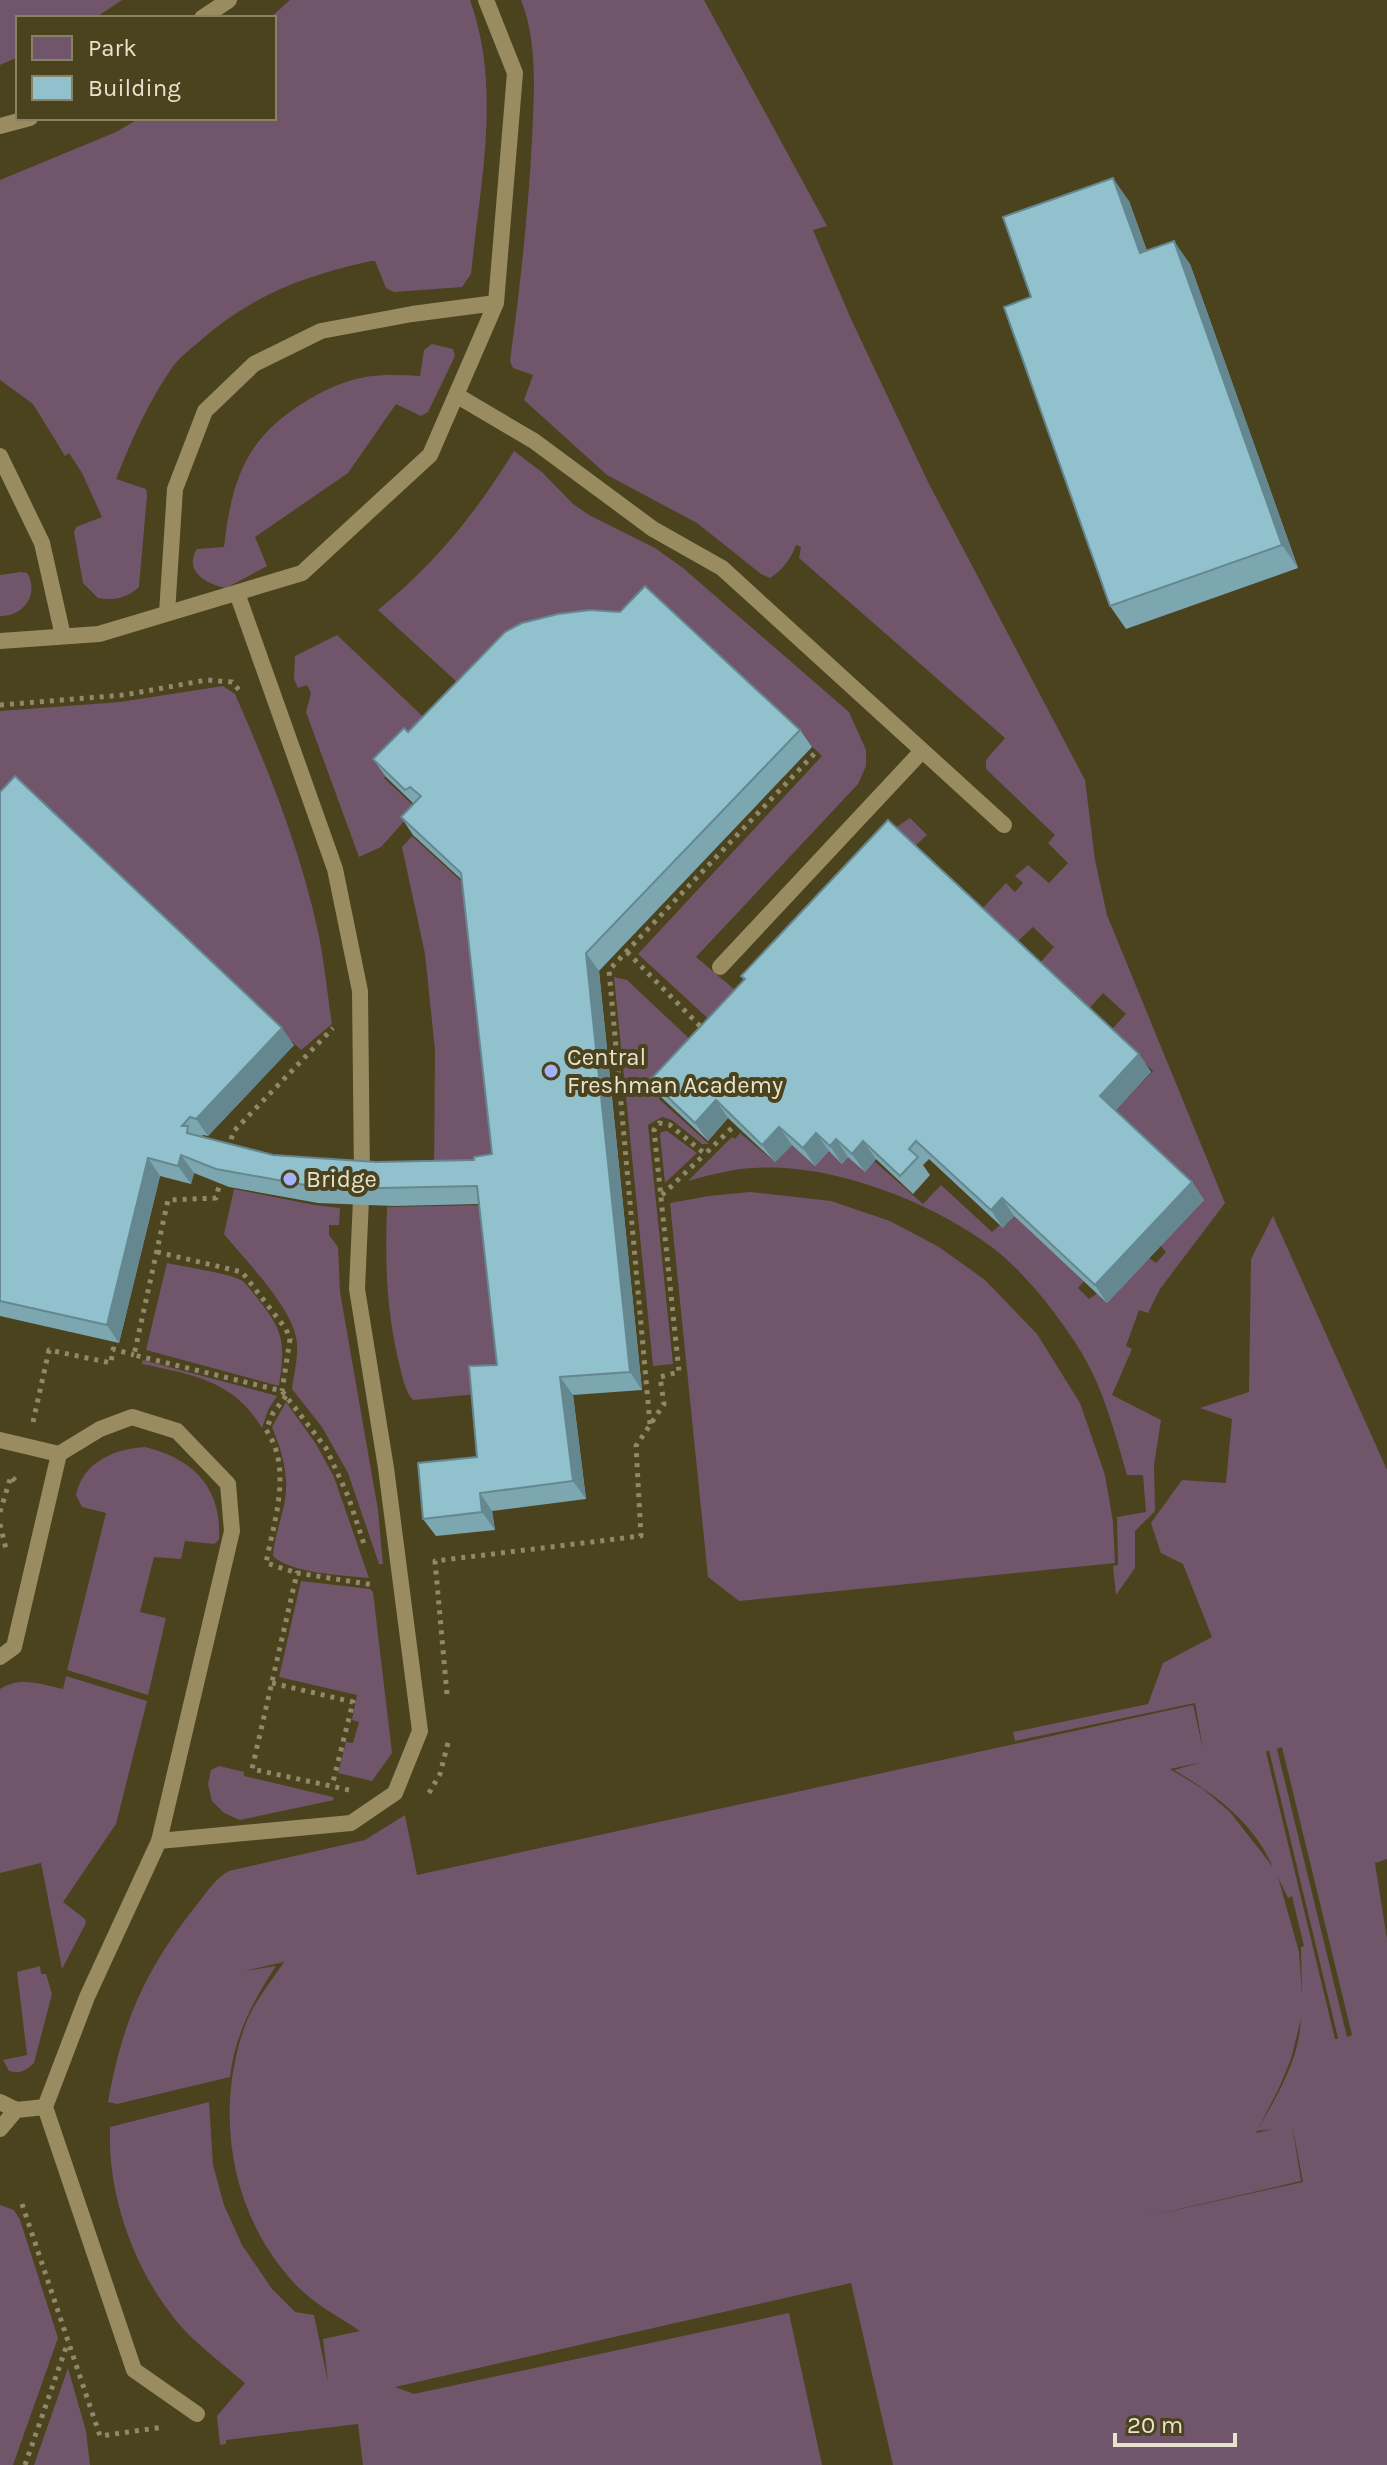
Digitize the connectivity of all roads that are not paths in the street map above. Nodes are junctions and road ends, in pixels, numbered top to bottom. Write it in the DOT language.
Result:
graph roads {
  1 [pos="229,0"];
  2 [pos="486,0"];
  3 [pos="205,16"];
  4 [pos="22,120"];
  5 [pos="0,126"];
  6 [pos="496,303"];
  7 [pos="456,395"];
  8 [pos="0,456"];
  9 [pos="237,593"];
  10 [pos="167,613"];
  11 [pos="63,636"];
  12 [pos="0,641"];
  13 [pos="922,751"];
  14 [pos="1004,825"];
  15 [pos="720,967"];
  16 [pos="0,1440"];
  17 [pos="59,1454"];
  18 [pos="0,1657"];
  19 [pos="159,1841"];
  20 [pos="0,2102"];
  21 [pos="45,2107"];
  22 [pos="16,2110"];
  23 [pos="0,2129"];
  24 [pos="197,2414"];
  1 -- 3 [label="lane"];
  2 -- 6 [label="lane"];
  4 -- 5 [label="lane"];
  6 -- 7 [label="lane"];
  6 -- 10 [label="lane"];
  7 -- 9 [label="lane"];
  7 -- 13 [label="lane"];
  8 -- 11 [label="lane"];
  9 -- 10 [label="lane"];
  9 -- 19 [label="lane"];
  10 -- 11 [label="lane"];
  11 -- 12 [label="lane"];
  13 -- 14 [label="lane"];
  13 -- 15 [label="lane"];
  16 -- 17 [label="lane"];
  17 -- 18 [label="lane"];
  17 -- 19 [label="lane"];
  19 -- 21 [label="lane"];
  20 -- 22 [label="lane"];
  21 -- 22 [label="lane"];
  21 -- 24 [label="lane"];
  22 -- 23 [label="lane"];
}
